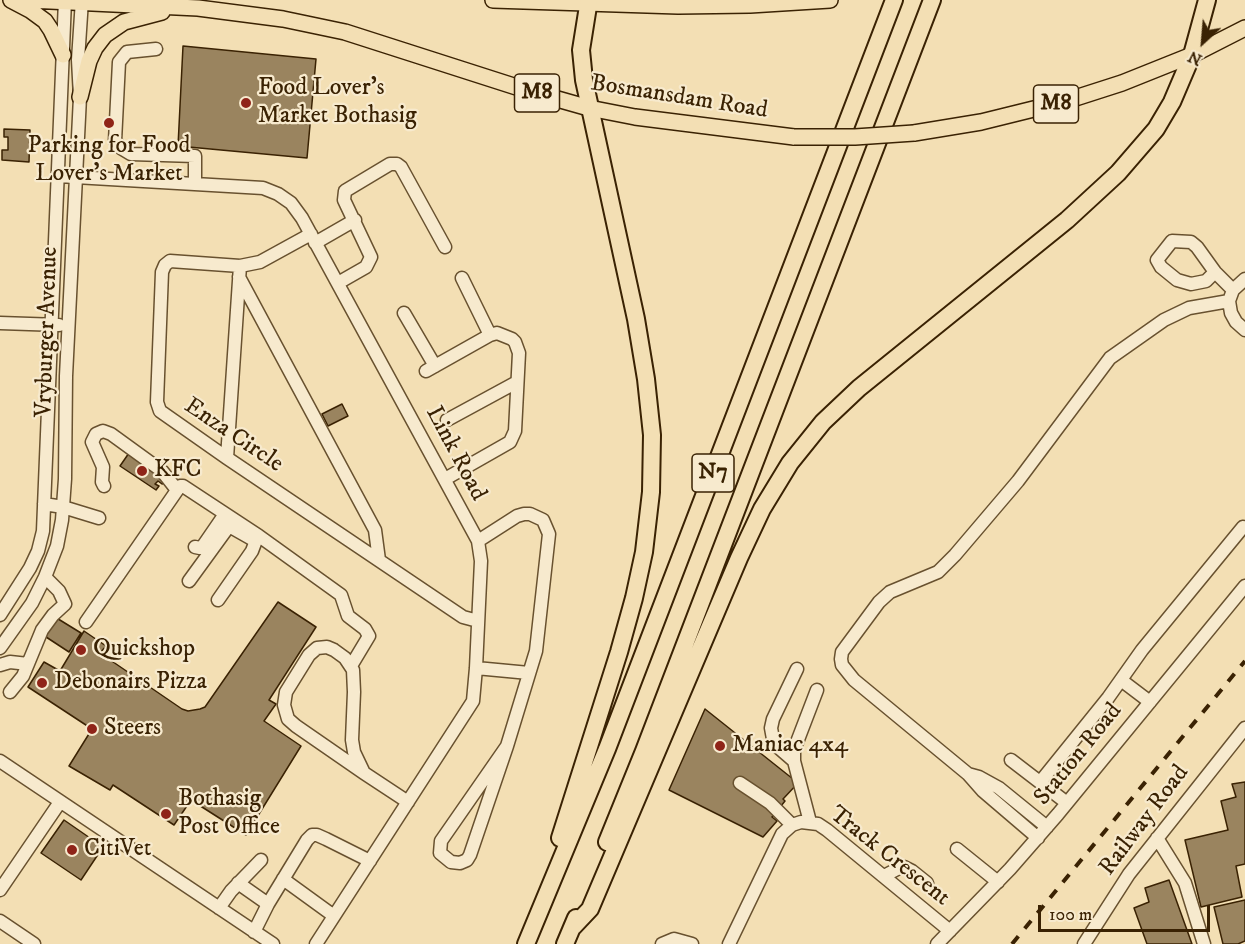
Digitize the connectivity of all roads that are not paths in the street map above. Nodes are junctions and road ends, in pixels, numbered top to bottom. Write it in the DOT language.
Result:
graph roads {
  1 [pos="11,0"];
  2 [pos="29,0"];
  3 [pos="65,0"];
  4 [pos="493,0"];
  5 [pos="830,0"];
  6 [pos="894,0"];
  7 [pos="932,0"];
  8 [pos="1207,0"];
  9 [pos="82,1"];
  10 [pos="589,1"];
  11 [pos="198,8"];
  12 [pos="1245,27"];
  13 [pos="156,49"];
  14 [pos="63,55"];
  15 [pos="1192,55"];
  16 [pos="80,97"];
  17 [pos="589,108"];
  18 [pos="58,176"];
  19 [pos="75,177"];
  20 [pos="195,183"];
  21 [pos="354,220"];
  22 [pos="313,238"];
  23 [pos="445,247"];
  24 [pos="240,272"];
  25 [pos="1215,272"];
  26 [pos="462,278"];
  27 [pos="1245,279"];
  28 [pos="338,283"];
  29 [pos="1231,295"];
  30 [pos="404,313"];
  31 [pos="0,323"];
  32 [pos="52,325"];
  33 [pos="68,326"];
  34 [pos="1245,330"];
  35 [pos="490,335"];
  36 [pos="517,382"];
  37 [pos="447,420"];
  38 [pos="227,458"];
  39 [pos="445,479"];
  40 [pos="104,486"];
  41 [pos="177,490"];
  42 [pos="44,504"];
  43 [pos="63,507"];
  44 [pos="225,514"];
  45 [pos="99,518"];
  46 [pos="1243,527"];
  47 [pos="478,541"];
  48 [pos="195,547"];
  49 [pos="379,560"];
  50 [pos="45,578"];
  51 [pos="189,581"];
  52 [pos="1245,586"];
  53 [pos="218,600"];
  54 [pos="0,615"];
  55 [pos="478,621"];
  56 [pos="86,622"];
  57 [pos="0,648"];
  58 [pos="28,664"];
  59 [pos="0,665"];
  60 [pos="351,666"];
  61 [pos="476,668"];
  62 [pos="797,669"];
  63 [pos="529,673"];
  64 [pos="1121,680"];
  65 [pos="817,690"];
  66 [pos="10,692"];
  67 [pos="1149,702"];
  68 [pos="1245,728"];
  69 [pos="507,746"];
  70 [pos="1011,760"];
  71 [pos="0,761"];
  72 [pos="794,761"];
  73 [pos="364,773"];
  74 [pos="968,774"];
  75 [pos="1041,782"];
  76 [pos="740,783"];
  77 [pos="60,801"];
  78 [pos="408,802"];
  79 [pos="1067,803"];
  80 [pos="810,822"];
  81 [pos="792,825"];
  82 [pos="1047,827"];
  83 [pos="1038,837"];
  84 [pos="1157,838"];
  85 [pos="957,849"];
  86 [pos="261,860"];
  87 [pos="370,861"];
  88 [pos="884,876"];
  89 [pos="283,879"];
  90 [pos="998,882"];
  91 [pos="238,883"];
  92 [pos="552,883"];
  93 [pos="927,883"];
  94 [pos="0,890"];
  95 [pos="268,904"];
  96 [pos="219,908"];
  97 [pos="334,916"];
  98 [pos="0,921"];
  99 [pos="573,927"];
  100 [pos="950,931"];
  101 [pos="254,932"];
  102 [pos="34,944"];
  103 [pos="273,944"];
  104 [pos="316,944"];
  105 [pos="526,944"];
  106 [pos="565,944"];
  107 [pos="662,944"];
  108 [pos="692,944"];
  109 [pos="729,944"];
  110 [pos="937,944"];
  111 [pos="1084,944"];
  112 [pos="1204,944"];
  1 -- 14 [label="main road"];
  2 -- 3 [label="main road, Bosmansdam Road / M8"];
  3 -- 9 [label="main road, Bosmansdam Road / M8"];
  3 -- 14 [label="street, Vryburger Avenue"];
  4 -- 10 [label="main road"];
  5 -- 10 [label="main road"];
  6 -- 92 [label="highway, N7"];
  7 -- 99 [label="highway, N7"];
  8 -- 15 [label="highway"];
  9 -- 11 [label="main road, Bosmansdam Road / M8"];
  9 -- 16 [label="street, Vryburger Avenue"];
  10 -- 17 [label="highway"];
  11 -- 16 [label="main road"];
  11 -- 17 [label="main road, Bosmansdam Road / M8"];
  12 -- 15 [label="main road, Bosmansdam Road / M8"];
  13 -- 20 [label="street"];
  14 -- 18 [label="street, Vryburger Avenue"];
  15 -- 17 [label="main road, Bosmansdam Road / M8, bridge"];
  15 -- 99 [label="highway"];
  16 -- 19 [label="street, Vryburger Avenue"];
  17 -- 92 [label="highway"];
  18 -- 19 [label="street, Link Road"];
  18 -- 32 [label="street, Vryburger Avenue"];
  19 -- 20 [label="street, Link Road"];
  19 -- 33 [label="street, Vryburger Avenue"];
  20 -- 22 [label="street, Link Road"];
  21 -- 22 [label="street"];
  21 -- 23 [label="street"];
  21 -- 28 [label="street"];
  22 -- 24 [label="street"];
  22 -- 28 [label="street, Link Road"];
  24 -- 38 [label="street"];
  24 -- 38 [label="street, Enza Circle"];
  24 -- 49 [label="street"];
  25 -- 25 [label="street"];
  25 -- 29 [label="street"];
  26 -- 35 [label="street"];
  27 -- 29 [label="street"];
  28 -- 39 [label="street, Link Road"];
  29 -- 34 [label="street"];
  29 -- 74 [label="street"];
  30 -- 35 [label="street"];
  31 -- 32 [label="street"];
  32 -- 33 [label="street"];
  32 -- 42 [label="street, Vryburger Avenue"];
  33 -- 43 [label="street, Vryburger Avenue"];
  35 -- 36 [label="street"];
  36 -- 37 [label="street"];
  36 -- 39 [label="street"];
  38 -- 49 [label="street, Enza Circle"];
  39 -- 47 [label="street, Link Road"];
  40 -- 41 [label="street"];
  41 -- 44 [label="street"];
  41 -- 56 [label="street"];
  42 -- 43 [label="street"];
  42 -- 54 [label="street, Vryburger Avenue"];
  43 -- 45 [label="street"];
  43 -- 50 [label="street, Vryburger Avenue"];
  44 -- 48 [label="street"];
  44 -- 60 [label="street"];
  46 -- 64 [label="street"];
  47 -- 55 [label="street, Link Road"];
  47 -- 63 [label="street"];
  49 -- 55 [label="street, Enza Circle"];
  50 -- 57 [label="street, Vryburger Avenue"];
  50 -- 58 [label="street"];
  51 -- 53 [label="street"];
  52 -- 67 [label="street, Station Road"];
  55 -- 61 [label="street, Link Road"];
  58 -- 59 [label="street"];
  58 -- 66 [label="street"];
  60 -- 73 [label="street"];
  60 -- 73 [label="street"];
  61 -- 63 [label="street"];
  61 -- 78 [label="street, Link Road"];
  62 -- 72 [label="street"];
  63 -- 69 [label="street"];
  64 -- 67 [label="street"];
  64 -- 75 [label="street"];
  65 -- 72 [label="street"];
  67 -- 79 [label="street, Station Road"];
  68 -- 84 [label="street, Railway Road"];
  69 -- 69 [label="street"];
  70 -- 75 [label="street"];
  71 -- 77 [label="street"];
  72 -- 80 [label="street"];
  73 -- 78 [label="street"];
  74 -- 82 [label="street"];
  74 -- 83 [label="street"];
  75 -- 79 [label="street"];
  76 -- 81 [label="street"];
  77 -- 94 [label="street"];
  77 -- 96 [label="street"];
  78 -- 87 [label="street, Link Road"];
  79 -- 82 [label="street, Station Road"];
  80 -- 81 [label="street, Track Crescent"];
  80 -- 88 [label="street, Track Crescent"];
  81 -- 109 [label="street, Track Crescent"];
  82 -- 83 [label="street, Station Road"];
  83 -- 90 [label="street, Station Road"];
  84 -- 111 [label="street, Railway Road"];
  84 -- 112 [label="street"];
  85 -- 90 [label="street"];
  86 -- 91 [label="street"];
  87 -- 89 [label="street"];
  87 -- 97 [label="street, Link Road"];
  88 -- 93 [label="street"];
  88 -- 100 [label="street, Track Crescent"];
  89 -- 95 [label="street"];
  89 -- 97 [label="street"];
  90 -- 100 [label="street, Station Road"];
  91 -- 95 [label="street"];
  91 -- 96 [label="street"];
  92 -- 105 [label="highway, N7"];
  95 -- 101 [label="street"];
  96 -- 101 [label="street"];
  97 -- 104 [label="street, Link Road"];
  98 -- 102 [label="street"];
  99 -- 106 [label="highway, N7"];
  100 -- 110 [label="street, Station Road"];
  101 -- 103 [label="street"];
  107 -- 108 [label="street"];
}
